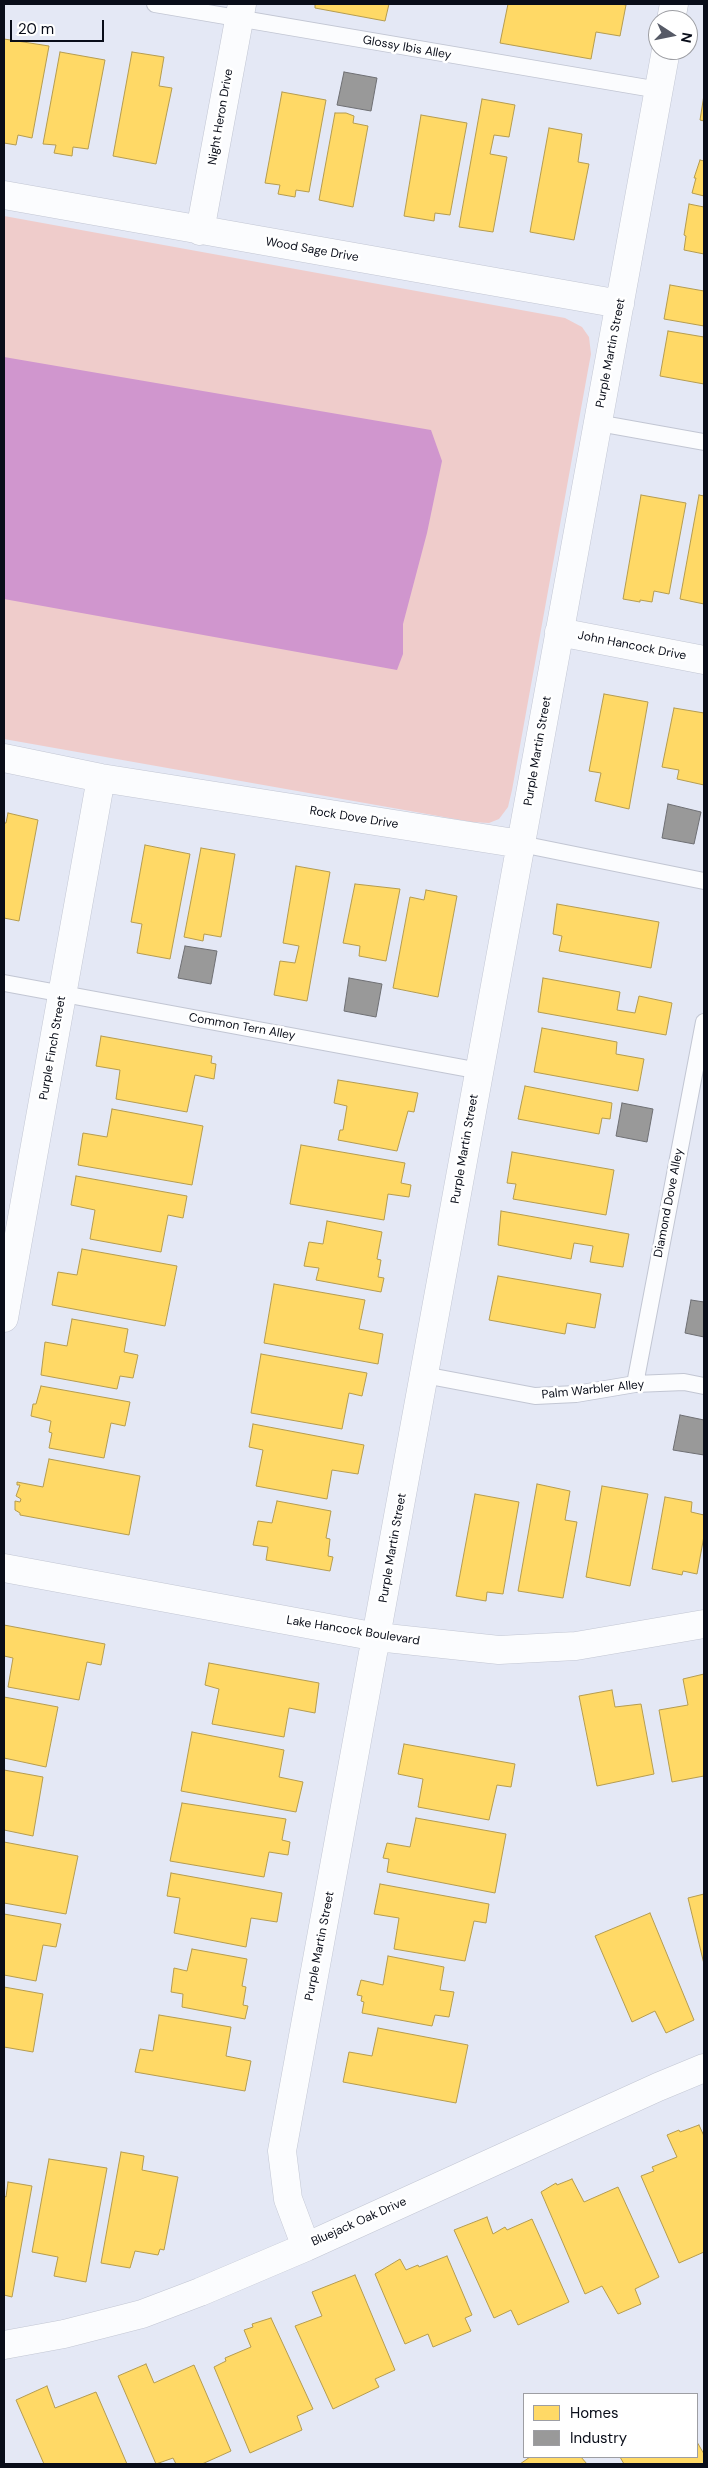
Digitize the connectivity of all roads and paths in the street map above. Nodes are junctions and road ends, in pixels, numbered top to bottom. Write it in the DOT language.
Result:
graph roads {
  1 [pos="155,4"];
  2 [pos="240,11"];
  3 [pos="664,60"];
  4 [pos="659,90"];
  5 [pos="4,195"];
  6 [pos="200,231"];
  7 [pos="620,304"];
  8 [pos="598,423"];
  9 [pos="704,442"];
  10 [pos="559,632"];
  11 [pos="704,660"];
  12 [pos="4,758"];
  13 [pos="101,778"];
  14 [pos="521,844"];
  15 [pos="704,881"];
  16 [pos="4,983"];
  17 [pos="63,994"];
  18 [pos="704,1022"];
  19 [pos="480,1071"];
  20 [pos="4,1318"];
  21 [pos="424,1375"];
  22 [pos="635,1384"];
  23 [pos="704,1386"];
  24 [pos="4,1568"];
  25 [pos="704,1624"];
  26 [pos="377,1638"];
  27 [pos="704,2068"];
  28 [pos="306,2247"];
  29 [pos="4,2345"];
  1 -- 2 [label="lane, Glossy Ibis Alley"];
  2 -- 4 [label="lane, Glossy Ibis Alley"];
  2 -- 6 [label="street, Night Heron Drive"];
  3 -- 4 [label="street, Purple Martin Street"];
  4 -- 7 [label="street, Purple Martin Street"];
  5 -- 6 [label="street, Wood Sage Drive"];
  6 -- 7 [label="street, Wood Sage Drive"];
  7 -- 8 [label="street, Purple Martin Street"];
  8 -- 9 [label="lane"];
  8 -- 10 [label="street, Purple Martin Street"];
  10 -- 11 [label="street, John Hancock Drive"];
  10 -- 14 [label="street, Purple Martin Street"];
  12 -- 13 [label="street, Rock Dove Drive"];
  13 -- 14 [label="street, Rock Dove Drive"];
  13 -- 17 [label="street, Purple Finch Street"];
  14 -- 15 [label="lane, Rock Dove Drive"];
  14 -- 19 [label="street, Purple Martin Street"];
  16 -- 17 [label="lane, Common Tern Alley"];
  17 -- 19 [label="lane, Common Tern Alley"];
  17 -- 20 [label="street, Purple Finch Street"];
  18 -- 22 [label="lane, Diamond Dove Alley"];
  19 -- 21 [label="street, Purple Martin Street"];
  21 -- 22 [label="lane, Palm Warbler Alley"];
  21 -- 26 [label="street, Purple Martin Street"];
  22 -- 23 [label="lane, Palm Warbler Alley"];
  24 -- 26 [label="street, Lake Hancock Boulevard"];
  25 -- 26 [label="street, Lake Hancock Boulevard"];
  26 -- 28 [label="street, Purple Martin Street"];
  27 -- 28 [label="street, Bluejack Oak Drive"];
  28 -- 29 [label="street, Bluejack Oak Drive"];
}
